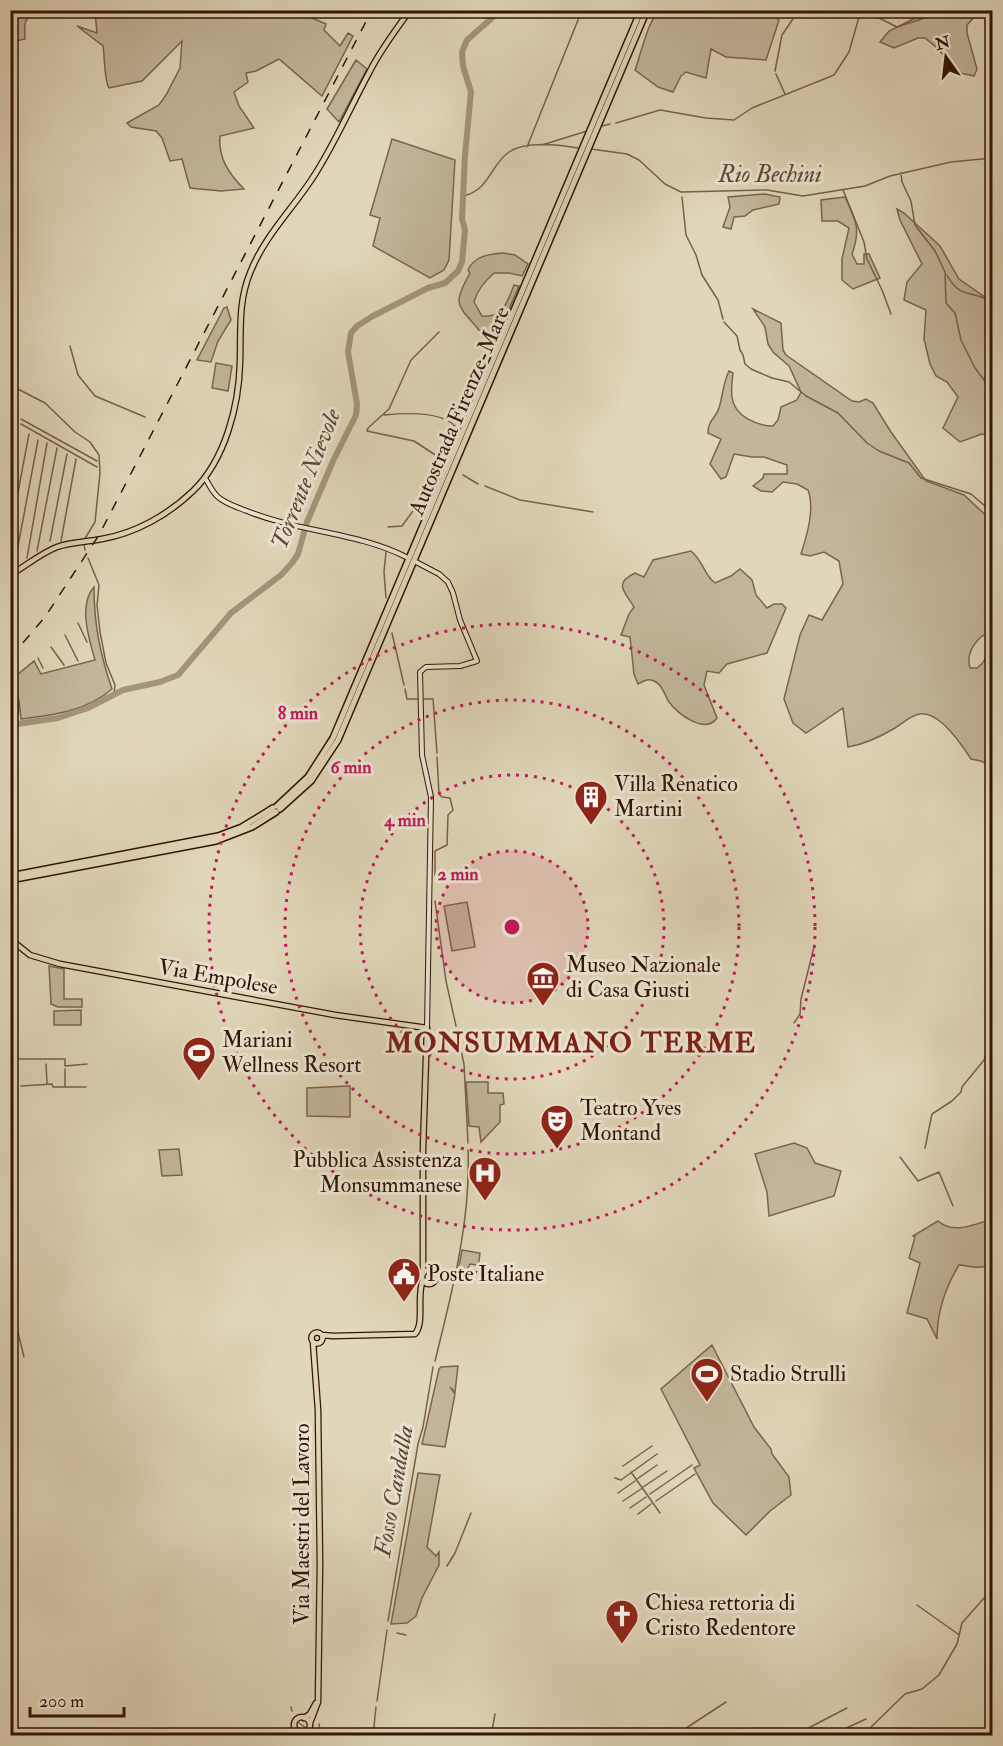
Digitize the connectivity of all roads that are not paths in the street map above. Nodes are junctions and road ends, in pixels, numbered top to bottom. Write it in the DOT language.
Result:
graph roads {
  1 [pos="410,10"];
  2 [pos="641,10"];
  3 [pos="647,10"];
  4 [pos="205,478"];
  5 [pos="406,557"];
  6 [pos="416,562"];
  7 [pos="10,575"];
  8 [pos="276,809"];
  9 [pos="10,878"];
  10 [pos="10,939"];
  11 [pos="427,1028"];
  12 [pos="422,1255"];
  13 [pos="431,1270"];
  14 [pos="423,1273"];
  15 [pos="423,1280"];
  16 [pos="430,1284"];
  17 [pos="420,1305"];
  18 [pos="318,1695"];
  19 [pos="304,1718"];
  20 [pos="310,1723"];
  21 [pos="303,1734"];
  1 -- 4 [label="main road"];
  2 -- 8 [label="highway, Autostrada Firenze-Mare"];
  3 -- 8 [label="highway, Autostrada Firenze-Mare"];
  4 -- 5 [label="main road"];
  4 -- 7 [label="main road"];
  6 -- 11 [label="main road"];
  8 -- 9 [label="highway, Autostrada Firenze-Mare"];
  10 -- 11 [label="main road, Via Empolese"];
  11 -- 12 [label="main road"];
  12 -- 13 [label="main road"];
  12 -- 14 [label="main road"];
  13 -- 14 [label="main road"];
  13 -- 16 [label="main road"];
  14 -- 15 [label="main road"];
  15 -- 16 [label="main road"];
  15 -- 17 [label="main road"];
  16 -- 17 [label="main road"];
  17 -- 18 [label="main road, Via Maestri del Lavoro"];
  18 -- 19 [label="main road"];
  18 -- 20 [label="main road, Via Maestri del Lavoro"];
  19 -- 20 [label="main road"];
  19 -- 21 [label="main road"];
  20 -- 21 [label="main road"];
}
